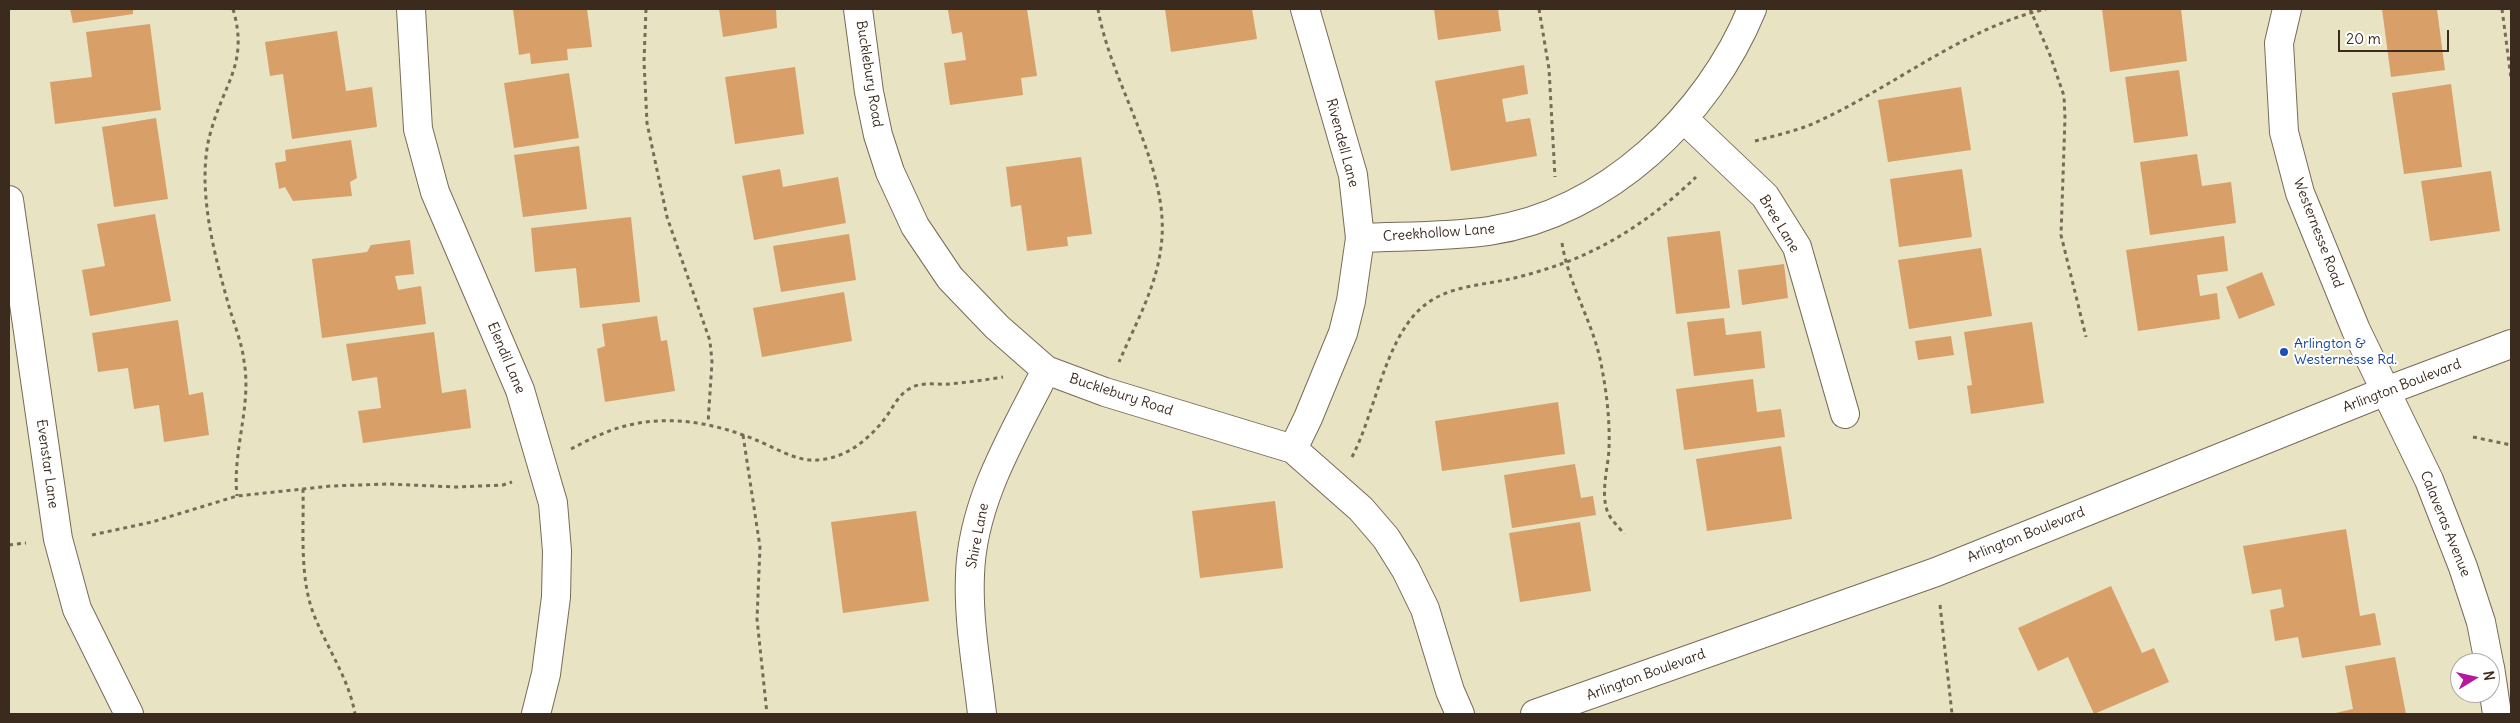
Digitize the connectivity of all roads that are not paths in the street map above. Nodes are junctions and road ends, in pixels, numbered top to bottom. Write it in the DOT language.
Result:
graph roads {
  1 [pos="410,9"];
  2 [pos="858,9"];
  3 [pos="1305,9"];
  4 [pos="1752,9"];
  5 [pos="2287,9"];
  6 [pos="1684,119"];
  7 [pos="9,200"];
  8 [pos="1360,238"];
  9 [pos="2511,344"];
  10 [pos="1046,370"];
  11 [pos="2386,390"];
  12 [pos="1845,414"];
  13 [pos="1293,449"];
  14 [pos="2487,653"];
  15 [pos="129,714"];
  16 [pos="536,714"];
  17 [pos="982,714"];
  18 [pos="1460,714"];
  19 [pos="1535,714"];
  1 -- 16 [label="street, Elendil Lane"];
  2 -- 10 [label="street, Bucklebury Road"];
  3 -- 8 [label="street, Rivendell Lane"];
  4 -- 6 [label="street, Creekhollow Lane"];
  5 -- 11 [label="street, Westernesse Road"];
  6 -- 8 [label="street, Creekhollow Lane"];
  6 -- 12 [label="street, Bree Lane"];
  7 -- 15 [label="street, Evenstar Lane"];
  8 -- 13 [label="street, Rivendell Lane"];
  9 -- 11 [label="street, Arlington Boulevard"];
  10 -- 13 [label="street, Bucklebury Road"];
  10 -- 17 [label="street, Shire Lane"];
  11 -- 14 [label="street, Calaveras Avenue"];
  11 -- 19 [label="street, Arlington Boulevard"];
  13 -- 18 [label="street, Bucklebury Road"];
}
